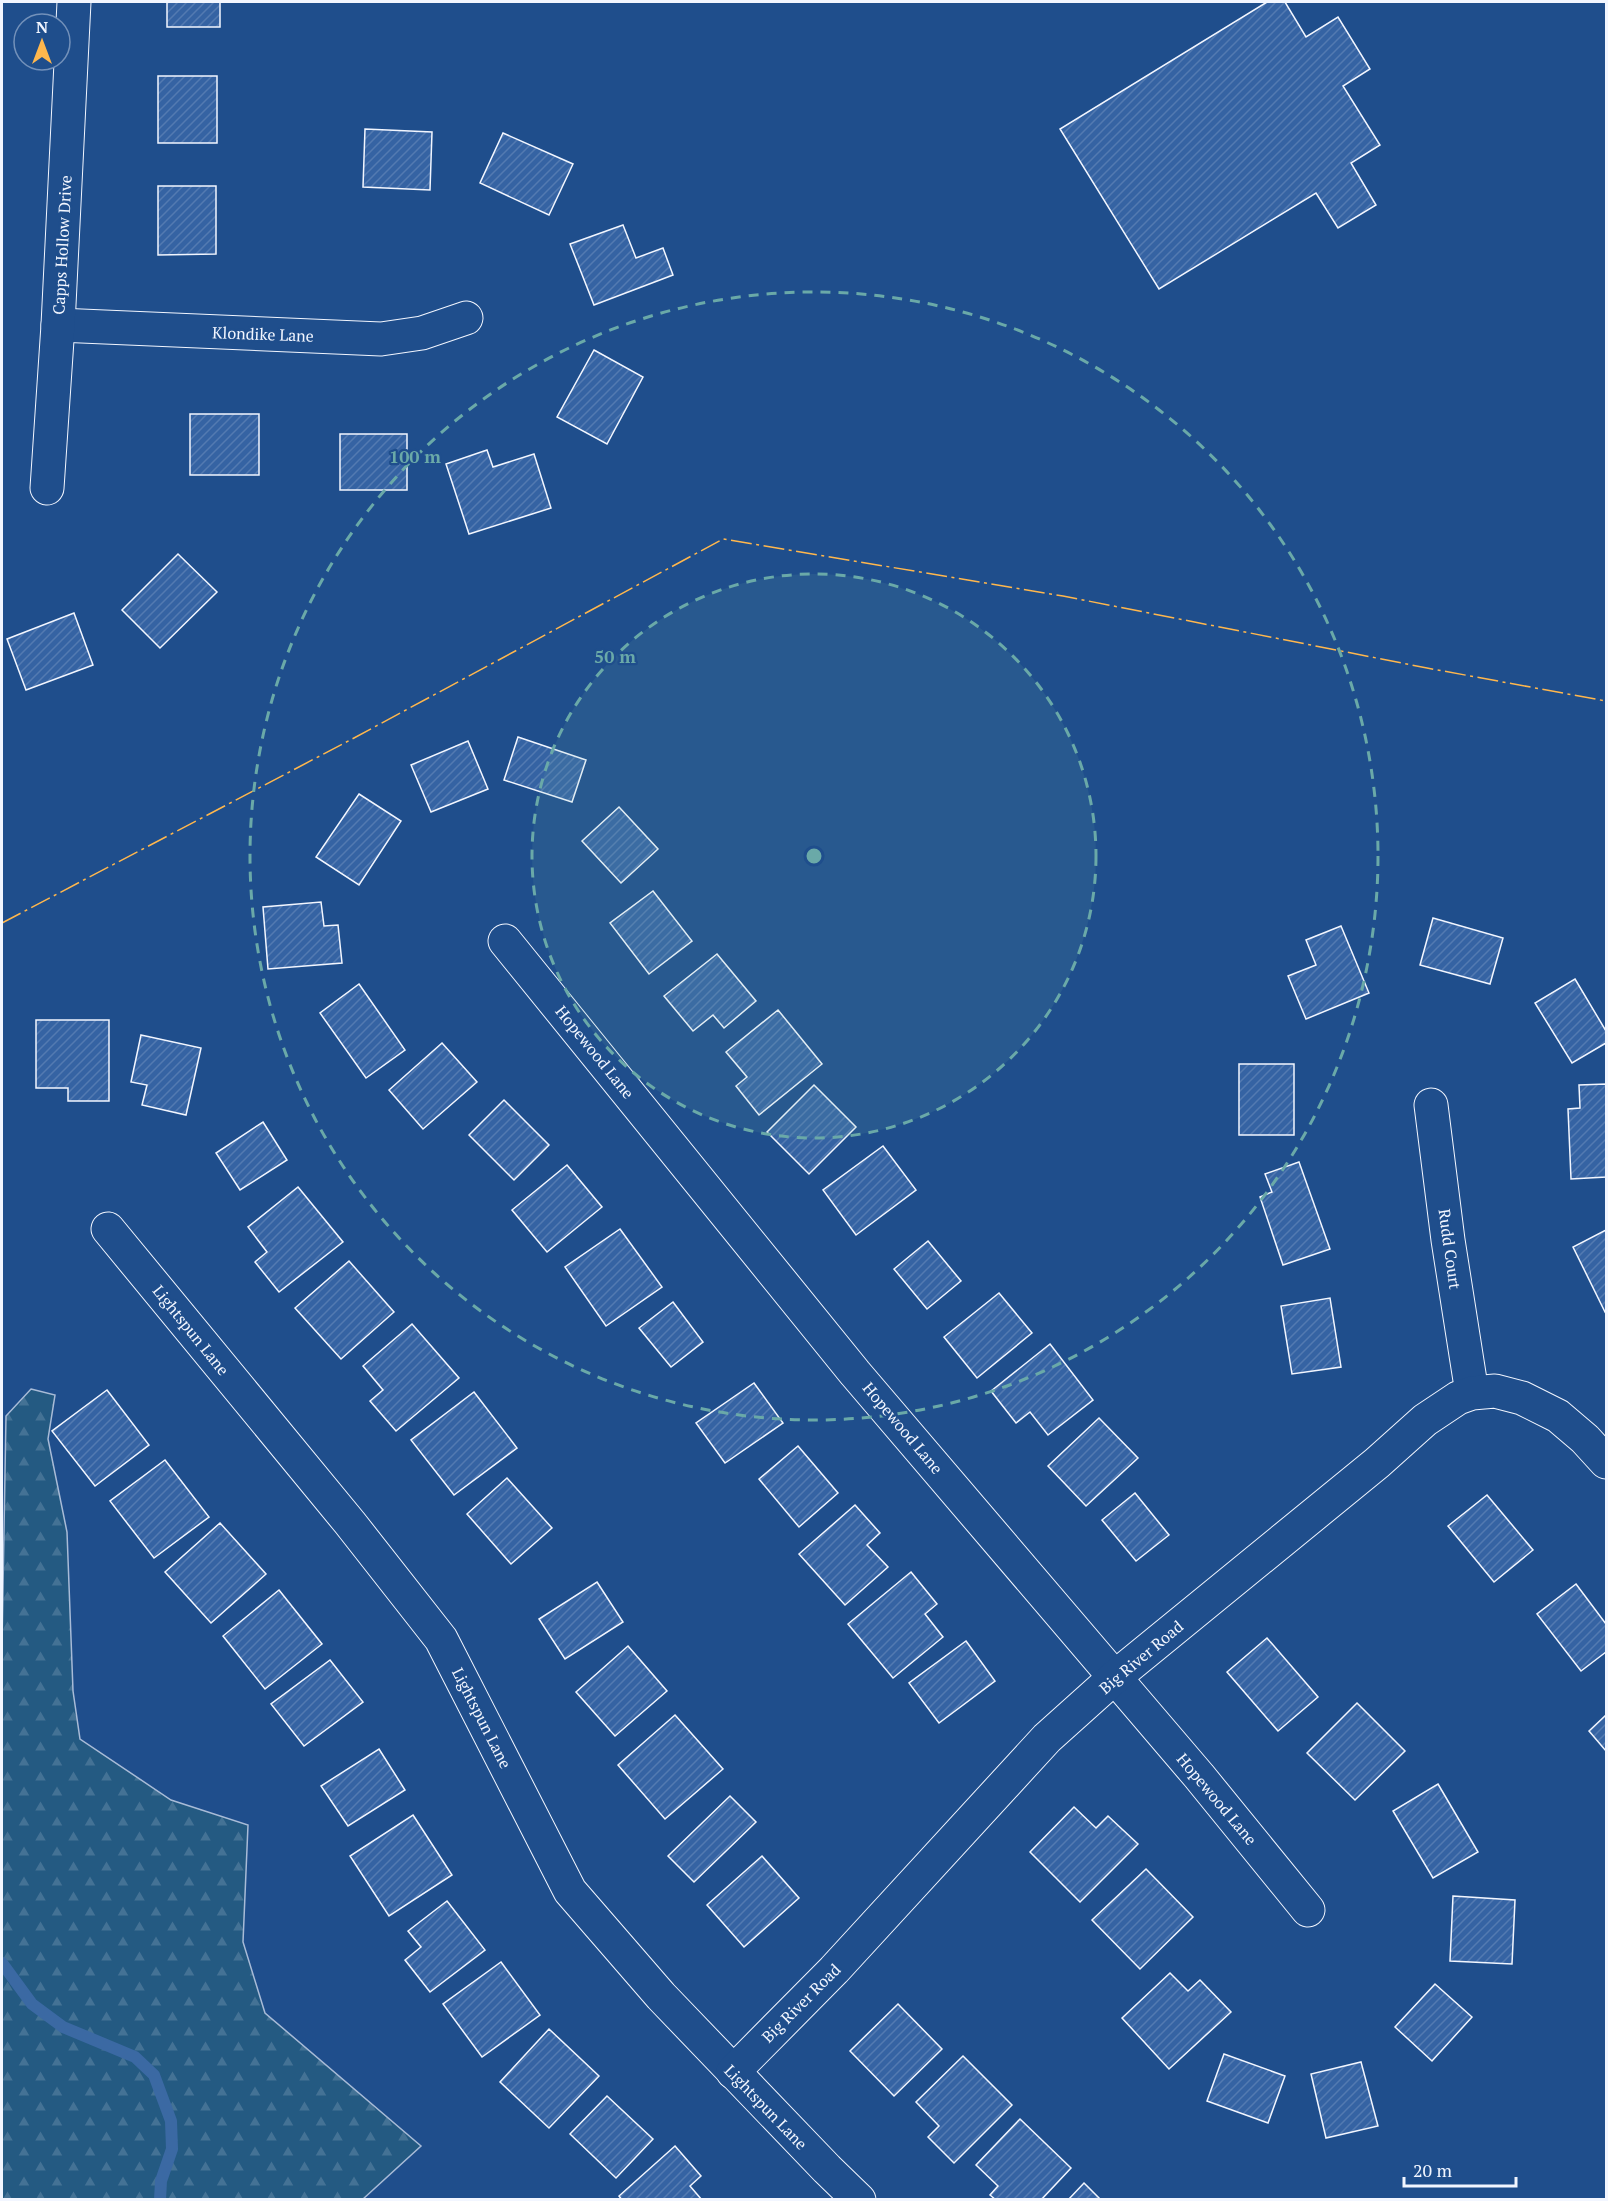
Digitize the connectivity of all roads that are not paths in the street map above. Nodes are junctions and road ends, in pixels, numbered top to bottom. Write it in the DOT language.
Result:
graph roads {
  1 [pos="74,2"];
  2 [pos="466,318"];
  3 [pos="58,325"];
  4 [pos="48,488"];
  5 [pos="505,941"];
  6 [pos="1431,1105"];
  7 [pos="108,1229"];
  8 [pos="1472,1393"];
  9 [pos="1606,1462"];
  10 [pos="1115,1677"];
  11 [pos="1308,1910"];
  12 [pos="733,2072"];
  13 [pos="859,2199"];
  1 -- 3 [label="street, Capps Hollow Drive"];
  2 -- 3 [label="street, Klondike Lane"];
  3 -- 4 [label="street, Capps Hollow Drive"];
  5 -- 10 [label="street, Hopewood Lane"];
  6 -- 8 [label="street, Rudd Court"];
  7 -- 12 [label="street, Lightspun Lane"];
  8 -- 9 [label="street, Big River Road"];
  8 -- 10 [label="street, Big River Road"];
  10 -- 11 [label="street, Hopewood Lane"];
  10 -- 12 [label="street, Big River Road"];
  12 -- 13 [label="street, Lightspun Lane"];
}
